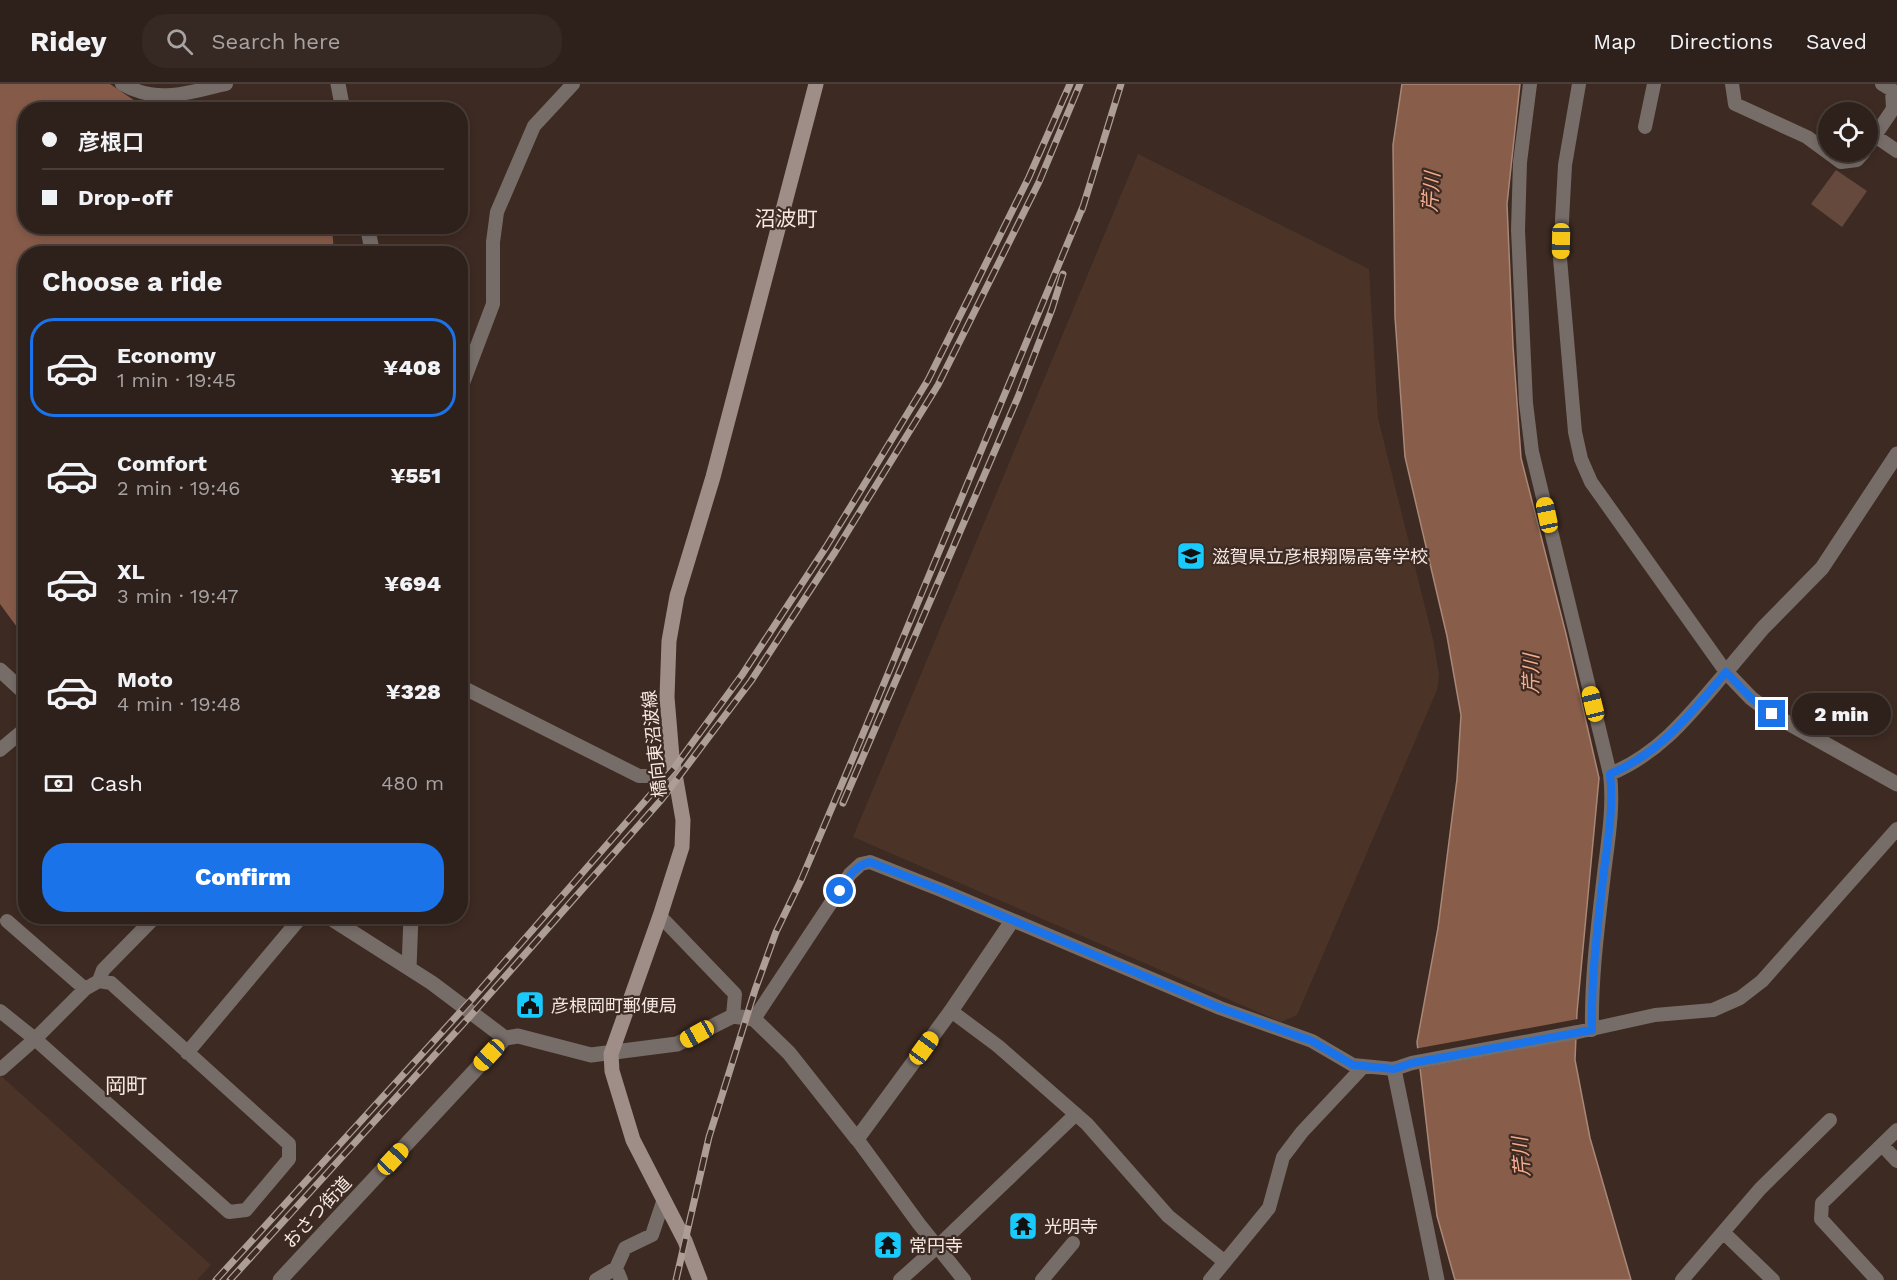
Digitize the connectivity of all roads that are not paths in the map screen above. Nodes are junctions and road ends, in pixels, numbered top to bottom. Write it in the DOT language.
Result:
graph roads {
  1 [pos="122,84"];
  2 [pos="226,84"];
  3 [pos="338,84"];
  4 [pos="573,84"];
  5 [pos="816,84"];
  6 [pos="1530,84"];
  7 [pos="1579,84"];
  8 [pos="1654,84"];
  9 [pos="1732,84"];
  10 [pos="1882,84"];
  11 [pos="193,88"];
  12 [pos="341,102"];
  13 [pos="1645,127"];
  14 [pos="1878,131"];
  15 [pos="1878,144"];
  16 [pos="1818,146"];
  17 [pos="1897,151"];
  18 [pos="468,370"];
  19 [pos="1897,454"];
  20 [pos="0,670"];
  21 [pos="1726,672"];
  22 [pos="18,687"];
  23 [pos="468,690"];
  24 [pos="18,735"];
  25 [pos="0,750"];
  26 [pos="1610,774"];
  27 [pos="651,776"];
  28 [pos="1897,784"];
  29 [pos="1897,829"];
  30 [pos="660,916"];
  31 [pos="7,921"];
  32 [pos="1012,921"];
  33 [pos="148,924"];
  34 [pos="295,924"];
  35 [pos="340,924"];
  36 [pos="411,924"];
  37 [pos="409,968"];
  38 [pos="99,981"];
  39 [pos="85,989"];
  40 [pos="0,1011"];
  41 [pos="951,1011"];
  42 [pos="733,1016"];
  43 [pos="754,1019"];
  44 [pos="1585,1031"];
  45 [pos="505,1038"];
  46 [pos="35,1039"];
  47 [pos="187,1053"];
  48 [pos="610,1054"];
  49 [pos="1363,1067"];
  50 [pos="1,1069"];
  51 [pos="1394,1069"];
  52 [pos="1076,1114"];
  53 [pos="1830,1120"];
  54 [pos="1897,1130"];
  55 [pos="857,1139"];
  56 [pos="1882,1145"];
  57 [pos="1897,1161"];
  58 [pos="663,1202"];
  59 [pos="1723,1232"];
  60 [pos="1072,1243"];
  61 [pos="938,1246"];
  62 [pos="1225,1262"];
  63 [pos="619,1274"];
  64 [pos="280,1280"];
  65 [pos="596,1280"];
  66 [pos="700,1280"];
  67 [pos="900,1280"];
  68 [pos="964,1280"];
  69 [pos="1042,1280"];
  70 [pos="1209,1280"];
  71 [pos="1437,1280"];
  72 [pos="1682,1280"];
  73 [pos="1773,1280"];
  74 [pos="1877,1280"];
  1 -- 11 [label="street"];
  2 -- 11 [label="street"];
  3 -- 12 [label="street"];
  4 -- 18 [label="street"];
  5 -- 30 [label="main road, 橋向東沼波線"];
  6 -- 26 [label="street"];
  7 -- 21 [label="street"];
  8 -- 13 [label="street"];
  9 -- 16 [label="street"];
  10 -- 14 [label="street"];
  15 -- 17 [label="street"];
  19 -- 21 [label="street"];
  20 -- 22 [label="street"];
  21 -- 26 [label="street"];
  21 -- 28 [label="street"];
  23 -- 27 [label="street"];
  24 -- 25 [label="street"];
  26 -- 44 [label="street"];
  29 -- 44 [label="street"];
  30 -- 42 [label="street"];
  30 -- 48 [label="main road, 橋向東沼波線"];
  31 -- 39 [label="street"];
  32 -- 41 [label="street"];
  32 -- 43 [label="street"];
  32 -- 49 [label="street"];
  33 -- 38 [label="street"];
  34 -- 47 [label="street"];
  35 -- 37 [label="street"];
  36 -- 37 [label="street"];
  37 -- 45 [label="street"];
  38 -- 39 [label="street"];
  38 -- 47 [label="street"];
  39 -- 46 [label="street"];
  40 -- 46 [label="street"];
  41 -- 52 [label="street"];
  41 -- 55 [label="street"];
  42 -- 43 [label="street"];
  42 -- 48 [label="street"];
  43 -- 55 [label="street"];
  44 -- 51 [label="street"];
  45 -- 48 [label="street"];
  45 -- 64 [label="street, おさつ街道"];
  46 -- 47 [label="street"];
  46 -- 50 [label="street"];
  48 -- 58 [label="main road"];
  49 -- 51 [label="street"];
  49 -- 62 [label="street"];
  51 -- 71 [label="street"];
  52 -- 61 [label="street"];
  52 -- 62 [label="street"];
  53 -- 59 [label="street"];
  54 -- 56 [label="street"];
  55 -- 61 [label="street"];
  56 -- 57 [label="street"];
  56 -- 74 [label="street"];
  58 -- 63 [label="street"];
  58 -- 66 [label="main road"];
  59 -- 72 [label="street"];
  59 -- 73 [label="street"];
  60 -- 69 [label="street"];
  61 -- 67 [label="street"];
  61 -- 68 [label="street"];
  62 -- 70 [label="street"];
  63 -- 65 [label="street"];
}
